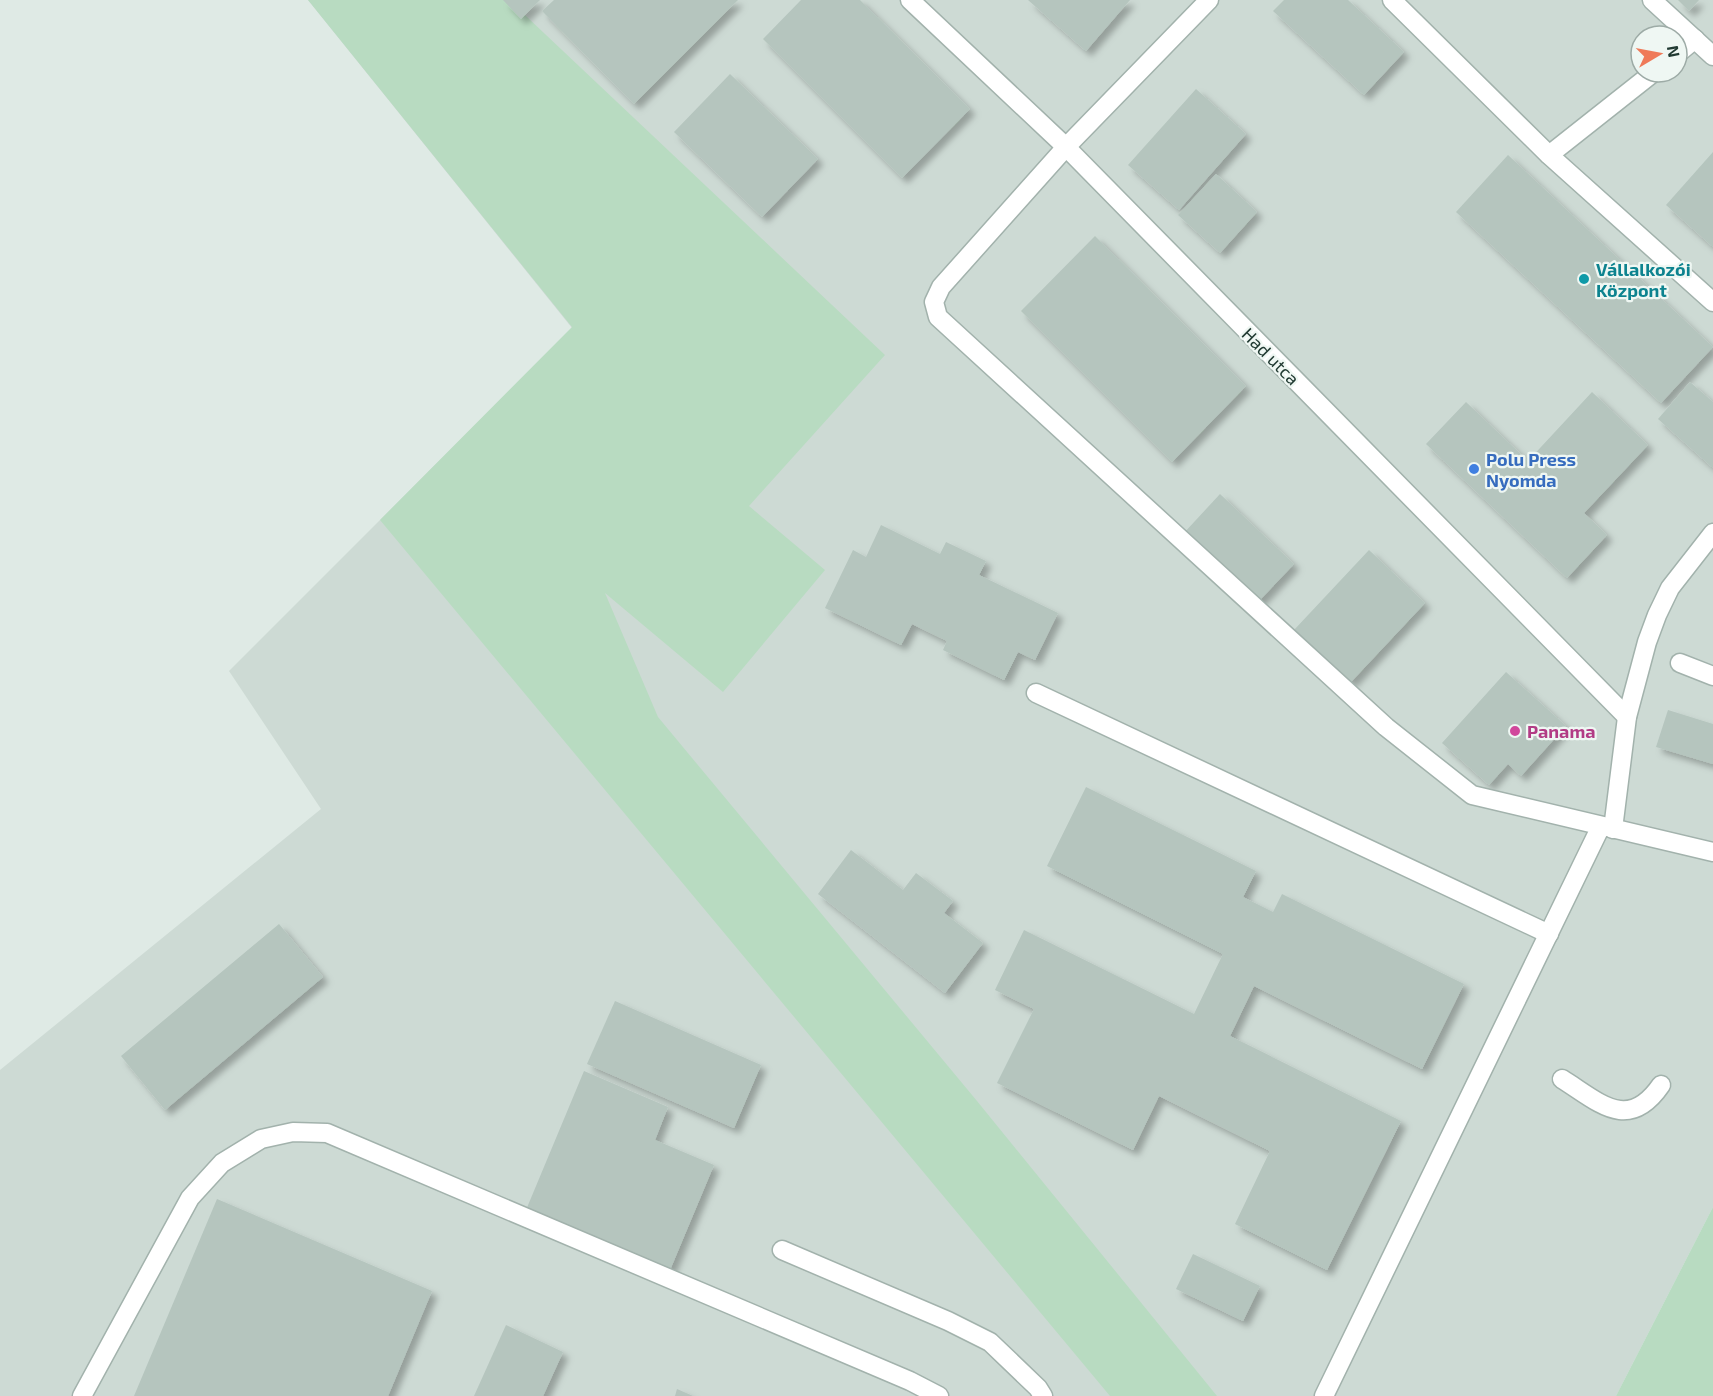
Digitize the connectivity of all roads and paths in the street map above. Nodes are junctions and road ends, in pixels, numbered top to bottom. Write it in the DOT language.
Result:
graph roads {
  1 [pos="910,0"];
  2 [pos="1209,0"];
  3 [pos="1392,0"];
  4 [pos="1652,0"];
  5 [pos="1695,39"];
  6 [pos="1689,44"];
  7 [pos="1713,56"];
  8 [pos="1639,84"];
  9 [pos="1066,147"];
  10 [pos="1549,155"];
  11 [pos="1713,302"];
  12 [pos="1713,533"];
  13 [pos="1680,663"];
  14 [pos="1713,676"];
  15 [pos="1036,693"];
  16 [pos="1627,717"];
  17 [pos="1607,827"];
  18 [pos="1713,852"];
  19 [pos="1549,934"];
  20 [pos="1562,1080"];
  21 [pos="1661,1085"];
  22 [pos="782,1250"];
  23 [pos="82,1396"];
  24 [pos="939,1396"];
  25 [pos="1043,1396"];
  26 [pos="1324,1396"];
  1 -- 9 [label="street, Had utca"];
  2 -- 9 [label="street"];
  3 -- 10 [label="street"];
  4 -- 5 [label="street"];
  5 -- 6 [label="street"];
  5 -- 7 [label="street"];
  8 -- 10 [label="street"];
  9 -- 16 [label="street, Had utca"];
  9 -- 17 [label="street"];
  10 -- 11 [label="street"];
  12 -- 16 [label="street"];
  13 -- 14 [label="street"];
  15 -- 19 [label="street"];
  16 -- 17 [label="street"];
  17 -- 18 [label="street"];
  17 -- 19 [label="street"];
  19 -- 26 [label="street"];
  20 -- 21 [label="street"];
  22 -- 25 [label="street"];
  23 -- 24 [label="street"];
}
